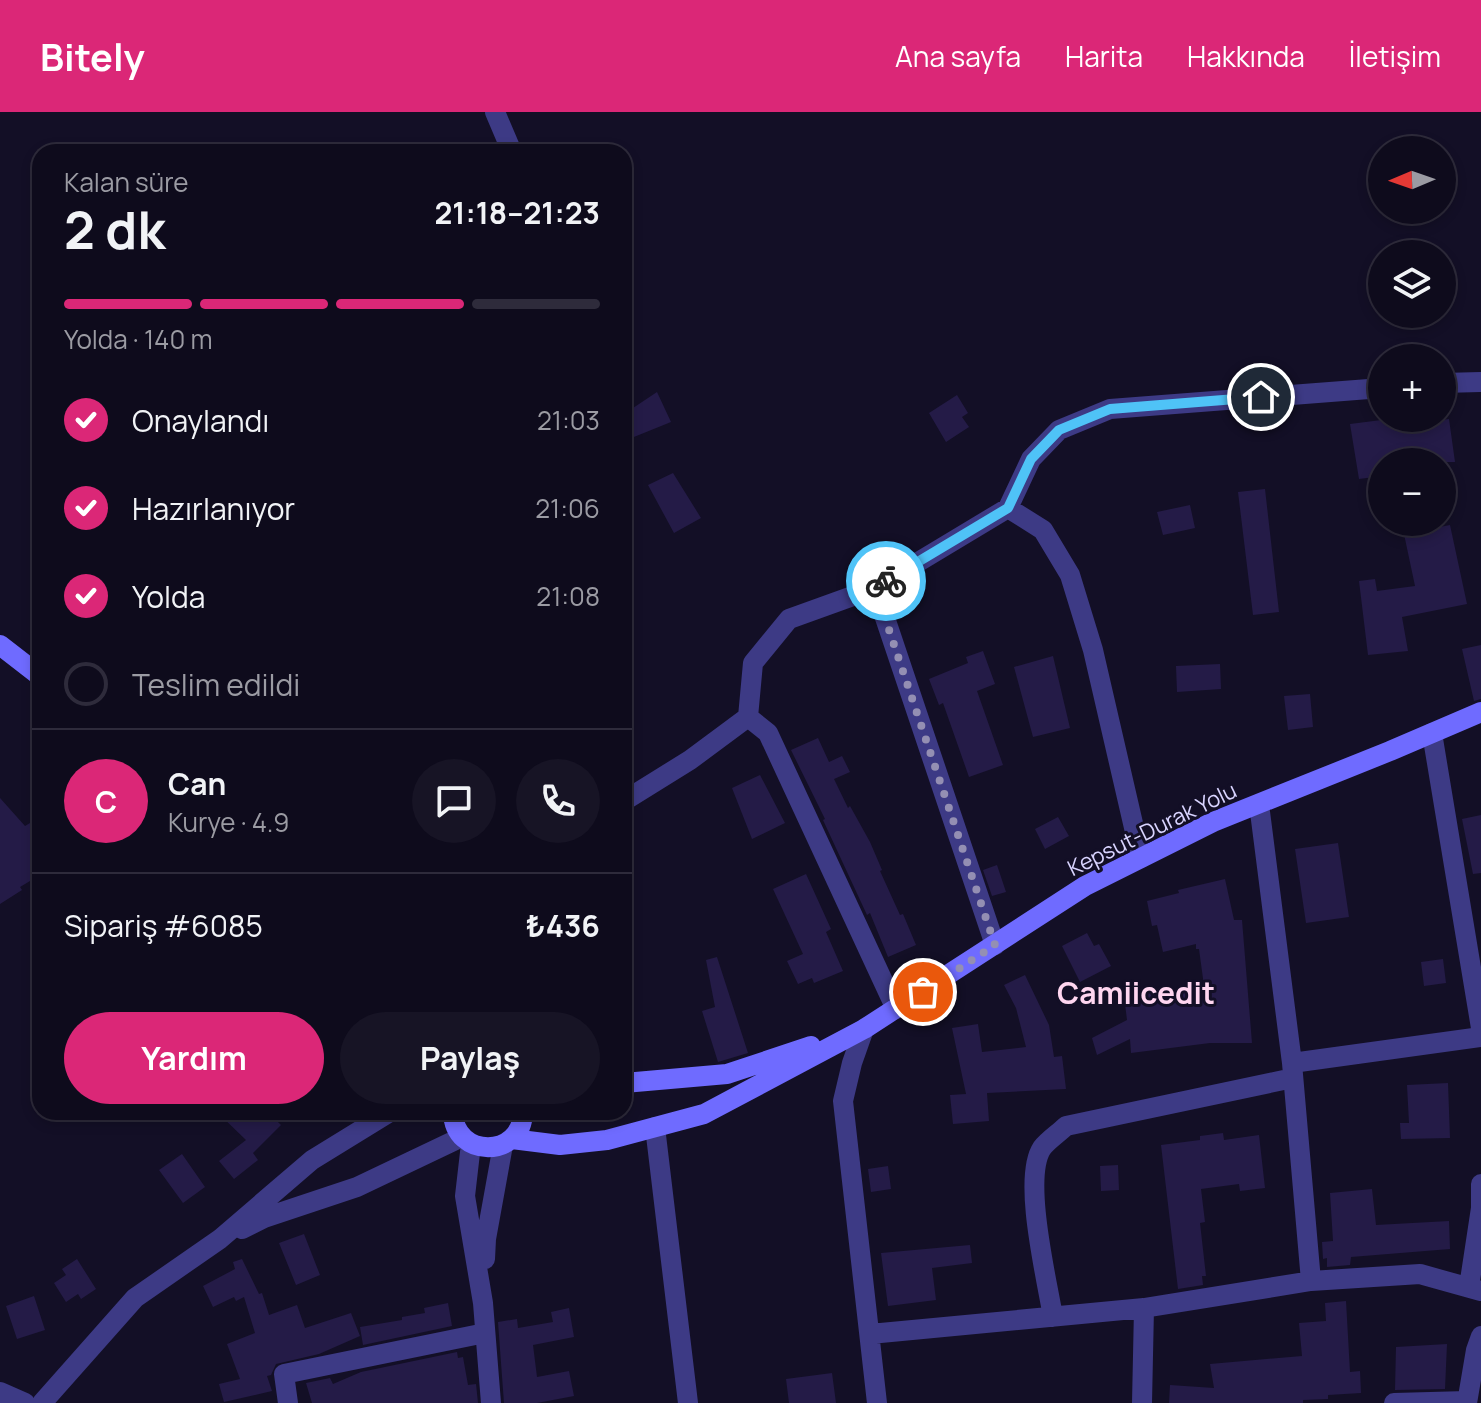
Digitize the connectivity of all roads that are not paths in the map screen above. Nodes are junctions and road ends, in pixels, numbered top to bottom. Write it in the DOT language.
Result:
graph roads {
  1 [pos="495,112"];
  2 [pos="509,144"];
  3 [pos="1481,382"];
  4 [pos="1456,383"];
  5 [pos="1368,389"];
  6 [pos="1008,508"];
  7 [pos="875,588"];
  8 [pos="0,645"];
  9 [pos="32,670"];
  10 [pos="1481,712"];
  11 [pos="748,717"];
  12 [pos="1432,733"];
  13 [pos="632,796"];
  14 [pos="1259,804"];
  15 [pos="1141,858"];
  16 [pos="995,945"];
  17 [pos="896,1009"];
  18 [pos="1481,1028"];
  19 [pos="864,1029"];
  20 [pos="1481,1037"];
  21 [pos="1292,1071"];
  22 [pos="632,1082"];
  23 [pos="377,1120"];
  24 [pos="454,1120"];
  25 [pos="521,1120"];
  26 [pos="655,1127"];
  27 [pos="466,1141"];
  28 [pos="507,1142"];
  29 [pos="1481,1184"];
  30 [pos="220,1239"];
  31 [pos="1311,1281"];
  32 [pos="1475,1289"];
  33 [pos="483,1303"];
  34 [pos="1144,1308"];
  35 [pos="1053,1317"];
  36 [pos="485,1333"];
  37 [pos="870,1334"];
  38 [pos="1481,1336"];
  39 [pos="0,1392"];
  40 [pos="1467,1402"];
  41 [pos="25,1403"];
  42 [pos="42,1403"];
  43 [pos="288,1403"];
  44 [pos="491,1403"];
  45 [pos="688,1403"];
  46 [pos="877,1403"];
  47 [pos="1142,1403"];
  48 [pos="1394,1403"];
  1 -- 2 [label="street"];
  3 -- 4 [label="street"];
  5 -- 6 [label="street"];
  6 -- 7 [label="street"];
  6 -- 15 [label="street"];
  7 -- 11 [label="street"];
  7 -- 16 [label="street"];
  8 -- 9 [label="main road"];
  10 -- 12 [label="main road, Kepsut-Durak Yolu"];
  11 -- 13 [label="street"];
  11 -- 17 [label="street"];
  12 -- 14 [label="main road, Kepsut-Durak Yolu"];
  12 -- 18 [label="street"];
  14 -- 15 [label="main road, Kepsut-Durak Yolu"];
  14 -- 21 [label="street"];
  15 -- 16 [label="main road, Kepsut-Durak Yolu"];
  16 -- 17 [label="main road, Kepsut-Durak Yolu"];
  17 -- 19 [label="main road, Kepsut-Durak Yolu"];
  19 -- 22 [label="main road, Kepsut-Durak Yolu"];
  19 -- 26 [label="main road, Kepsut-Durak Yolu"];
  19 -- 37 [label="street"];
  20 -- 21 [label="street"];
  21 -- 31 [label="street"];
  21 -- 35 [label="street"];
  23 -- 30 [label="street"];
  24 -- 27 [label="main road"];
  25 -- 28 [label="main road"];
  26 -- 28 [label="main road, Kepsut-Durak Yolu"];
  26 -- 45 [label="street"];
  27 -- 28 [label="main road, Kepsut-Durak Yolu"];
  27 -- 30 [label="street"];
  27 -- 33 [label="street"];
  28 -- 33 [label="street"];
  29 -- 32 [label="street"];
  30 -- 42 [label="street"];
  31 -- 32 [label="street"];
  31 -- 34 [label="street"];
  33 -- 36 [label="street"];
  34 -- 35 [label="street"];
  34 -- 47 [label="street"];
  35 -- 37 [label="street"];
  36 -- 43 [label="street"];
  36 -- 44 [label="street"];
  37 -- 46 [label="street"];
  38 -- 40 [label="street"];
  39 -- 41 [label="street"];
  40 -- 48 [label="street"];
}
